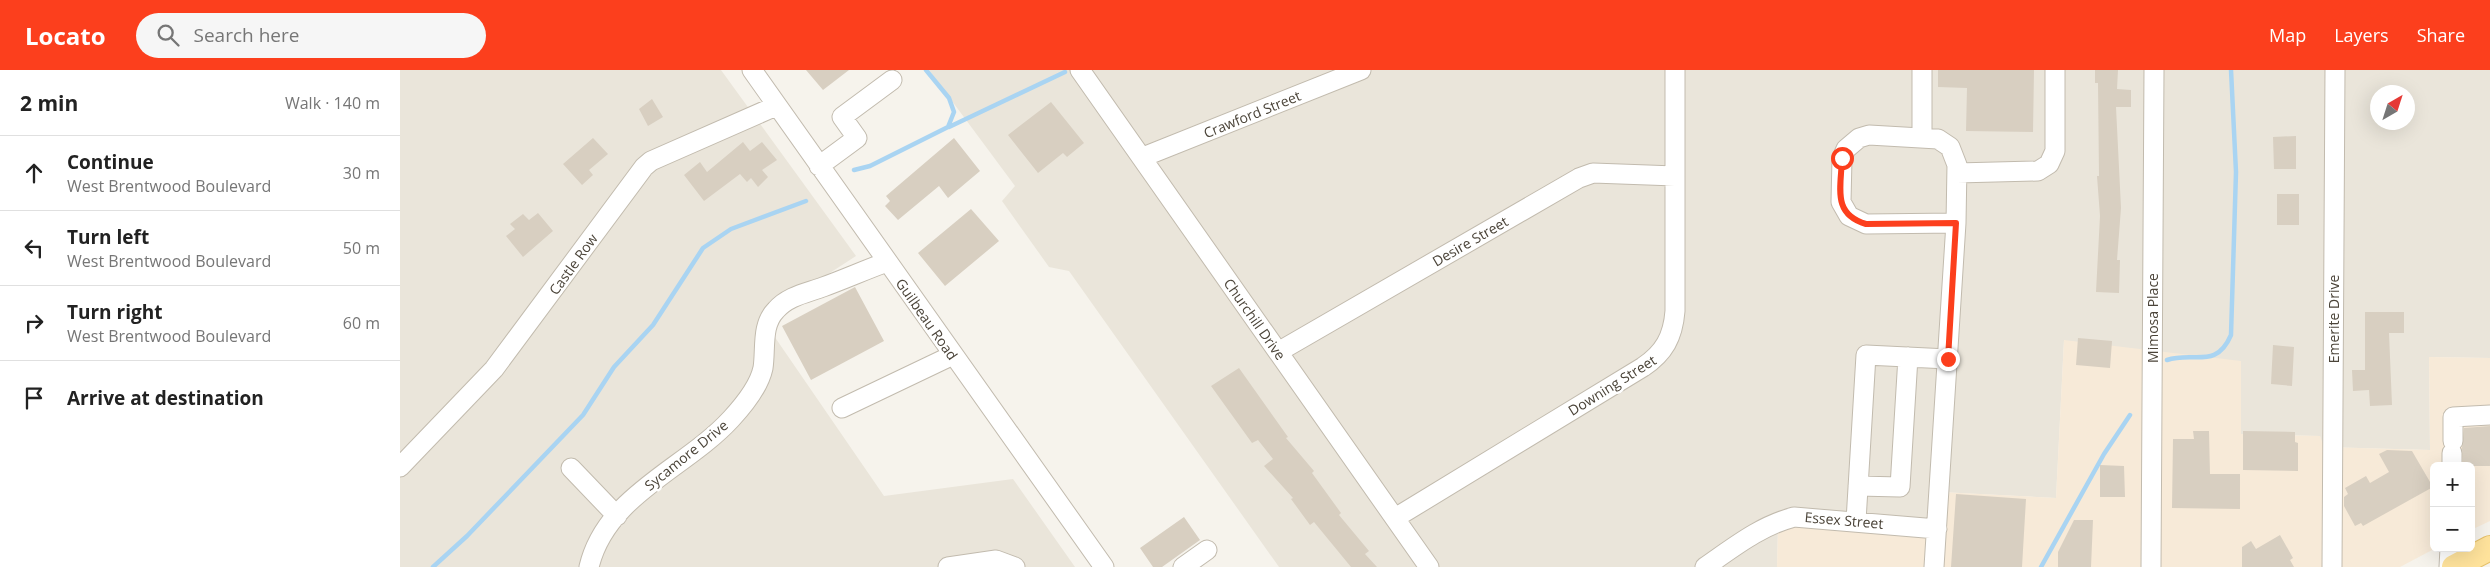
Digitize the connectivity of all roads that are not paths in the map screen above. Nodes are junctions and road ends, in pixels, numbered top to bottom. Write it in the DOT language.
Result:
graph roads {
  1 [pos="752,70"];
  2 [pos="1080,70"];
  3 [pos="1361,70"];
  4 [pos="1675,70"];
  5 [pos="1922,70"];
  6 [pos="2055,70"];
  7 [pos="2154,70"];
  8 [pos="2335,70"];
  9 [pos="892,80"];
  10 [pos="776,106"];
  11 [pos="1922,138"];
  12 [pos="1143,157"];
  13 [pos="819,166"];
  14 [pos="1957,173"];
  15 [pos="1675,176"];
  16 [pos="1956,223"];
  17 [pos="887,262"];
  18 [pos="1278,352"];
  19 [pos="953,355"];
  20 [pos="1908,357"];
  21 [pos="1948,359"];
  22 [pos="842,408"];
  23 [pos="2490,415"];
  24 [pos="2452,453"];
  25 [pos="400,467"];
  26 [pos="571,468"];
  27 [pos="1858,486"];
  28 [pos="617,516"];
  29 [pos="1395,518"];
  30 [pos="1856,520"];
  31 [pos="1937,530"];
  32 [pos="2490,548"];
  33 [pos="1207,550"];
  34 [pos="2450,552"];
  35 [pos="589,567"];
  36 [pos="948,567"];
  37 [pos="1015,567"];
  38 [pos="1104,567"];
  39 [pos="1183,567"];
  40 [pos="1429,567"];
  41 [pos="1705,567"];
  42 [pos="1934,567"];
  43 [pos="2151,567"];
  44 [pos="2332,567"];
  45 [pos="2449,567"];
  46 [pos="2454,567"];
  1 -- 10 [label="street, Guilbeau Road"];
  2 -- 12 [label="street, Churchill Drive"];
  3 -- 12 [label="street, Crawford Street"];
  4 -- 15 [label="street, Downing Street"];
  5 -- 11 [label="street"];
  6 -- 14 [label="street"];
  7 -- 43 [label="street, Mimosa Place"];
  8 -- 44 [label="street, Emerite Drive"];
  9 -- 13 [label="street"];
  10 -- 13 [label="street, Guilbeau Road"];
  10 -- 25 [label="street, Castle Row"];
  11 -- 14 [label="street"];
  11 -- 16 [label="street"];
  12 -- 18 [label="street, Churchill Drive"];
  13 -- 17 [label="street, Guilbeau Road"];
  14 -- 16 [label="street"];
  15 -- 18 [label="street, Desire Street"];
  15 -- 29 [label="street, Downing Street"];
  16 -- 21 [label="street"];
  17 -- 19 [label="street, Guilbeau Road"];
  17 -- 28 [label="street, Sycamore Drive"];
  18 -- 29 [label="street, Churchill Drive"];
  19 -- 22 [label="street"];
  19 -- 38 [label="street, Guilbeau Road"];
  20 -- 21 [label="street"];
  20 -- 27 [label="street"];
  20 -- 27 [label="street"];
  21 -- 31 [label="street"];
  23 -- 24 [label="street"];
  26 -- 28 [label="street"];
  27 -- 30 [label="street"];
  28 -- 35 [label="street, Sycamore Drive"];
  29 -- 40 [label="street, Churchill Drive"];
  30 -- 31 [label="street, Essex Street"];
  30 -- 41 [label="street, Essex Street"];
  31 -- 42 [label="street"];
  32 -- 46 [label="main road"];
  33 -- 39 [label="street"];
  34 -- 45 [label="street"];
  36 -- 37 [label="street"];
}
